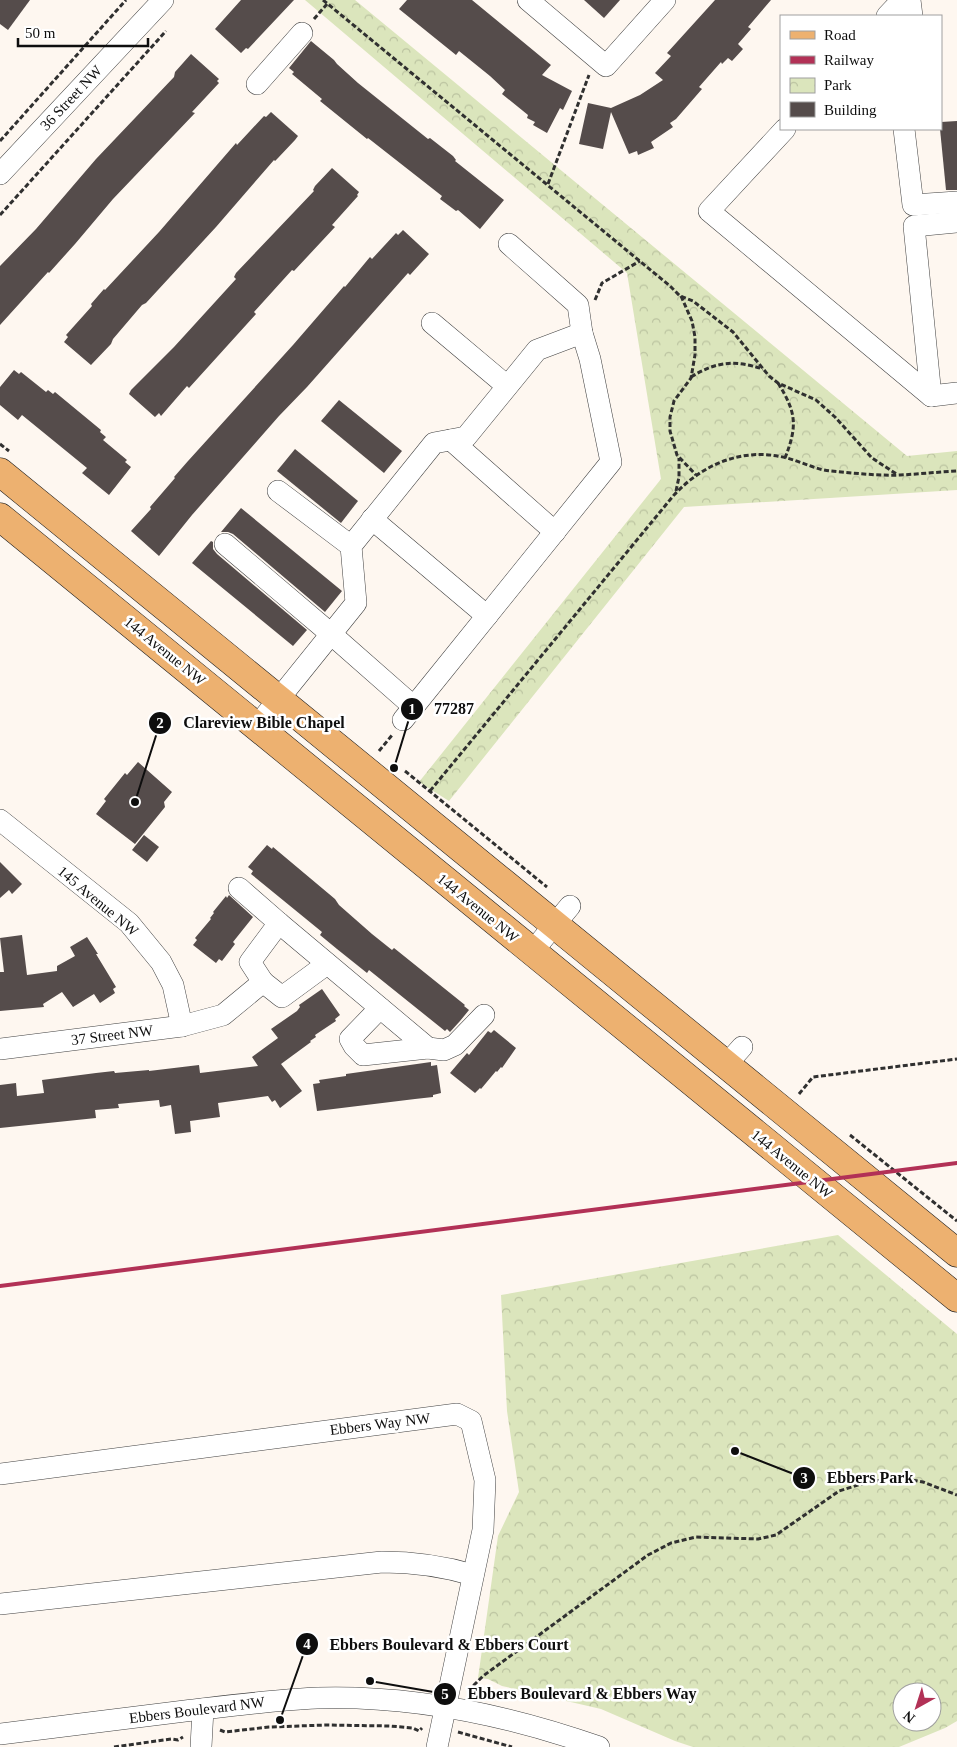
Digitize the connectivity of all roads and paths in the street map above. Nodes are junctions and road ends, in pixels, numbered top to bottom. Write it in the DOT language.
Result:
graph roads {
  1 [pos="126,0"];
  2 [pos="163,0"];
  3 [pos="322,0"];
  4 [pos="528,0"];
  5 [pos="665,0"];
  6 [pos="902,0"];
  7 [pos="910,0"];
  8 [pos="888,15"];
  9 [pos="912,15"];
  10 [pos="166,31"];
  11 [pos="302,33"];
  12 [pos="601,62"];
  13 [pos="257,84"];
  14 [pos="784,130"];
  15 [pos="904,130"];
  16 [pos="0,140"];
  17 [pos="0,174"];
  18 [pos="548,184"];
  19 [pos="957,202"];
  20 [pos="913,205"];
  21 [pos="0,215"];
  22 [pos="957,222"];
  23 [pos="914,226"];
  24 [pos="509,244"];
  25 [pos="640,261"];
  26 [pos="680,296"];
  27 [pos="432,323"];
  28 [pos="582,333"];
  29 [pos="763,369"];
  30 [pos="691,378"];
  31 [pos="778,383"];
  32 [pos="507,386"];
  33 [pos="957,394"];
  34 [pos="931,396"];
  35 [pos="451,440"];
  36 [pos="679,457"];
  37 [pos="785,458"];
  38 [pos="957,471"];
  39 [pos="0,472"];
  40 [pos="696,475"];
  41 [pos="898,475"];
  42 [pos="278,491"];
  43 [pos="674,495"];
  44 [pos="0,517"];
  45 [pos="372,520"];
  46 [pos="555,532"];
  47 [pos="225,544"];
  48 [pos="350,546"];
  49 [pos="487,616"];
  50 [pos="331,634"];
  51 [pos="279,701"];
  52 [pos="257,726"];
  53 [pos="430,791"];
  54 [pos="0,820"];
  55 [pos="239,888"];
  56 [pos="562,916"];
  57 [pos="280,923"];
  58 [pos="532,952"];
  59 [pos="327,964"];
  60 [pos="263,982"];
  61 [pos="380,1008"];
  62 [pos="484,1015"];
  63 [pos="182,1026"];
  64 [pos="428,1048"];
  65 [pos="0,1049"];
  66 [pos="957,1059"];
  67 [pos="806,1099"];
  68 [pos="849,1134"];
  69 [pos="957,1221"];
  70 [pos="957,1254"];
  71 [pos="957,1298"];
  72 [pos="0,1474"];
  73 [pos="957,1495"];
  74 [pos="473,1575"];
  75 [pos="0,1604"];
  76 [pos="474,1685"];
  77 [pos="446,1706"];
  78 [pos="202,1709"];
  79 [pos="422,1728"];
  80 [pos="220,1730"];
  81 [pos="464,1732"];
  82 [pos="0,1734"];
  83 [pos="192,1742"];
  84 [pos="114,1747"];
  85 [pos="437,1747"];
  86 [pos="512,1747"];
  87 [pos="599,1747"];
  1 -- 16 [label="path"];
  2 -- 17 [label="street, 36 Street NW"];
  3 -- 18 [label="path"];
  4 -- 12 [label="street"];
  5 -- 12 [label="street"];
  6 -- 8 [label="street"];
  7 -- 9 [label="street"];
  10 -- 21 [label="path"];
  11 -- 13 [label="street"];
  12 -- 18 [label="path"];
  14 -- 34 [label="street"];
  15 -- 20 [label="street"];
  18 -- 25 [label="path"];
  19 -- 20 [label="street"];
  20 -- 23 [label="street"];
  22 -- 23 [label="street"];
  23 -- 34 [label="street"];
  24 -- 28 [label="street"];
  25 -- 26 [label="path"];
  25 -- 28 [label="path"];
  26 -- 29 [label="path"];
  26 -- 30 [label="path"];
  27 -- 32 [label="street"];
  28 -- 32 [label="street"];
  28 -- 46 [label="street"];
  29 -- 30 [label="path"];
  29 -- 31 [label="path"];
  30 -- 36 [label="path"];
  31 -- 37 [label="path"];
  31 -- 41 [label="path"];
  32 -- 35 [label="street"];
  33 -- 34 [label="street"];
  35 -- 45 [label="street"];
  35 -- 46 [label="street"];
  36 -- 40 [label="path"];
  36 -- 43 [label="path"];
  37 -- 40 [label="path"];
  37 -- 41 [label="path"];
  38 -- 41 [label="path"];
  39 -- 51 [label="main road"];
  40 -- 43 [label="path"];
  42 -- 48 [label="street"];
  43 -- 53 [label="path"];
  44 -- 52 [label="main road, 144 Avenue NW"];
  45 -- 48 [label="street"];
  45 -- 49 [label="street"];
  46 -- 49 [label="street"];
  47 -- 50 [label="street"];
  48 -- 50 [label="street"];
  49 -- 50 [label="street"];
  50 -- 51 [label="street"];
  51 -- 52 [label="street"];
  51 -- 56 [label="main road"];
  52 -- 58 [label="main road, 144 Avenue NW"];
  54 -- 63 [label="street, 145 Avenue NW"];
  55 -- 57 [label="street"];
  56 -- 58 [label="street"];
  56 -- 70 [label="main road"];
  57 -- 59 [label="street"];
  57 -- 60 [label="street"];
  58 -- 71 [label="main road, 144 Avenue NW"];
  59 -- 60 [label="street"];
  59 -- 61 [label="street"];
  60 -- 63 [label="street, 37 Street NW"];
  61 -- 64 [label="street"];
  61 -- 64 [label="street"];
  62 -- 64 [label="street"];
  63 -- 65 [label="street, 37 Street NW"];
  66 -- 67 [label="path"];
  68 -- 69 [label="path"];
  72 -- 74 [label="street, Ebbers Way NW"];
  73 -- 76 [label="path"];
  74 -- 75 [label="street"];
  74 -- 77 [label="street, Ebbers Way NW"];
  77 -- 78 [label="street, Ebbers Boulevard NW"];
  77 -- 85 [label="street, Ebbers Way NW"];
  77 -- 87 [label="street, Ebbers Boulevard NW"];
  78 -- 82 [label="street, Ebbers Boulevard NW"];
  78 -- 83 [label="street"];
  79 -- 80 [label="path"];
  81 -- 86 [label="path"];
  83 -- 84 [label="path"];
}
